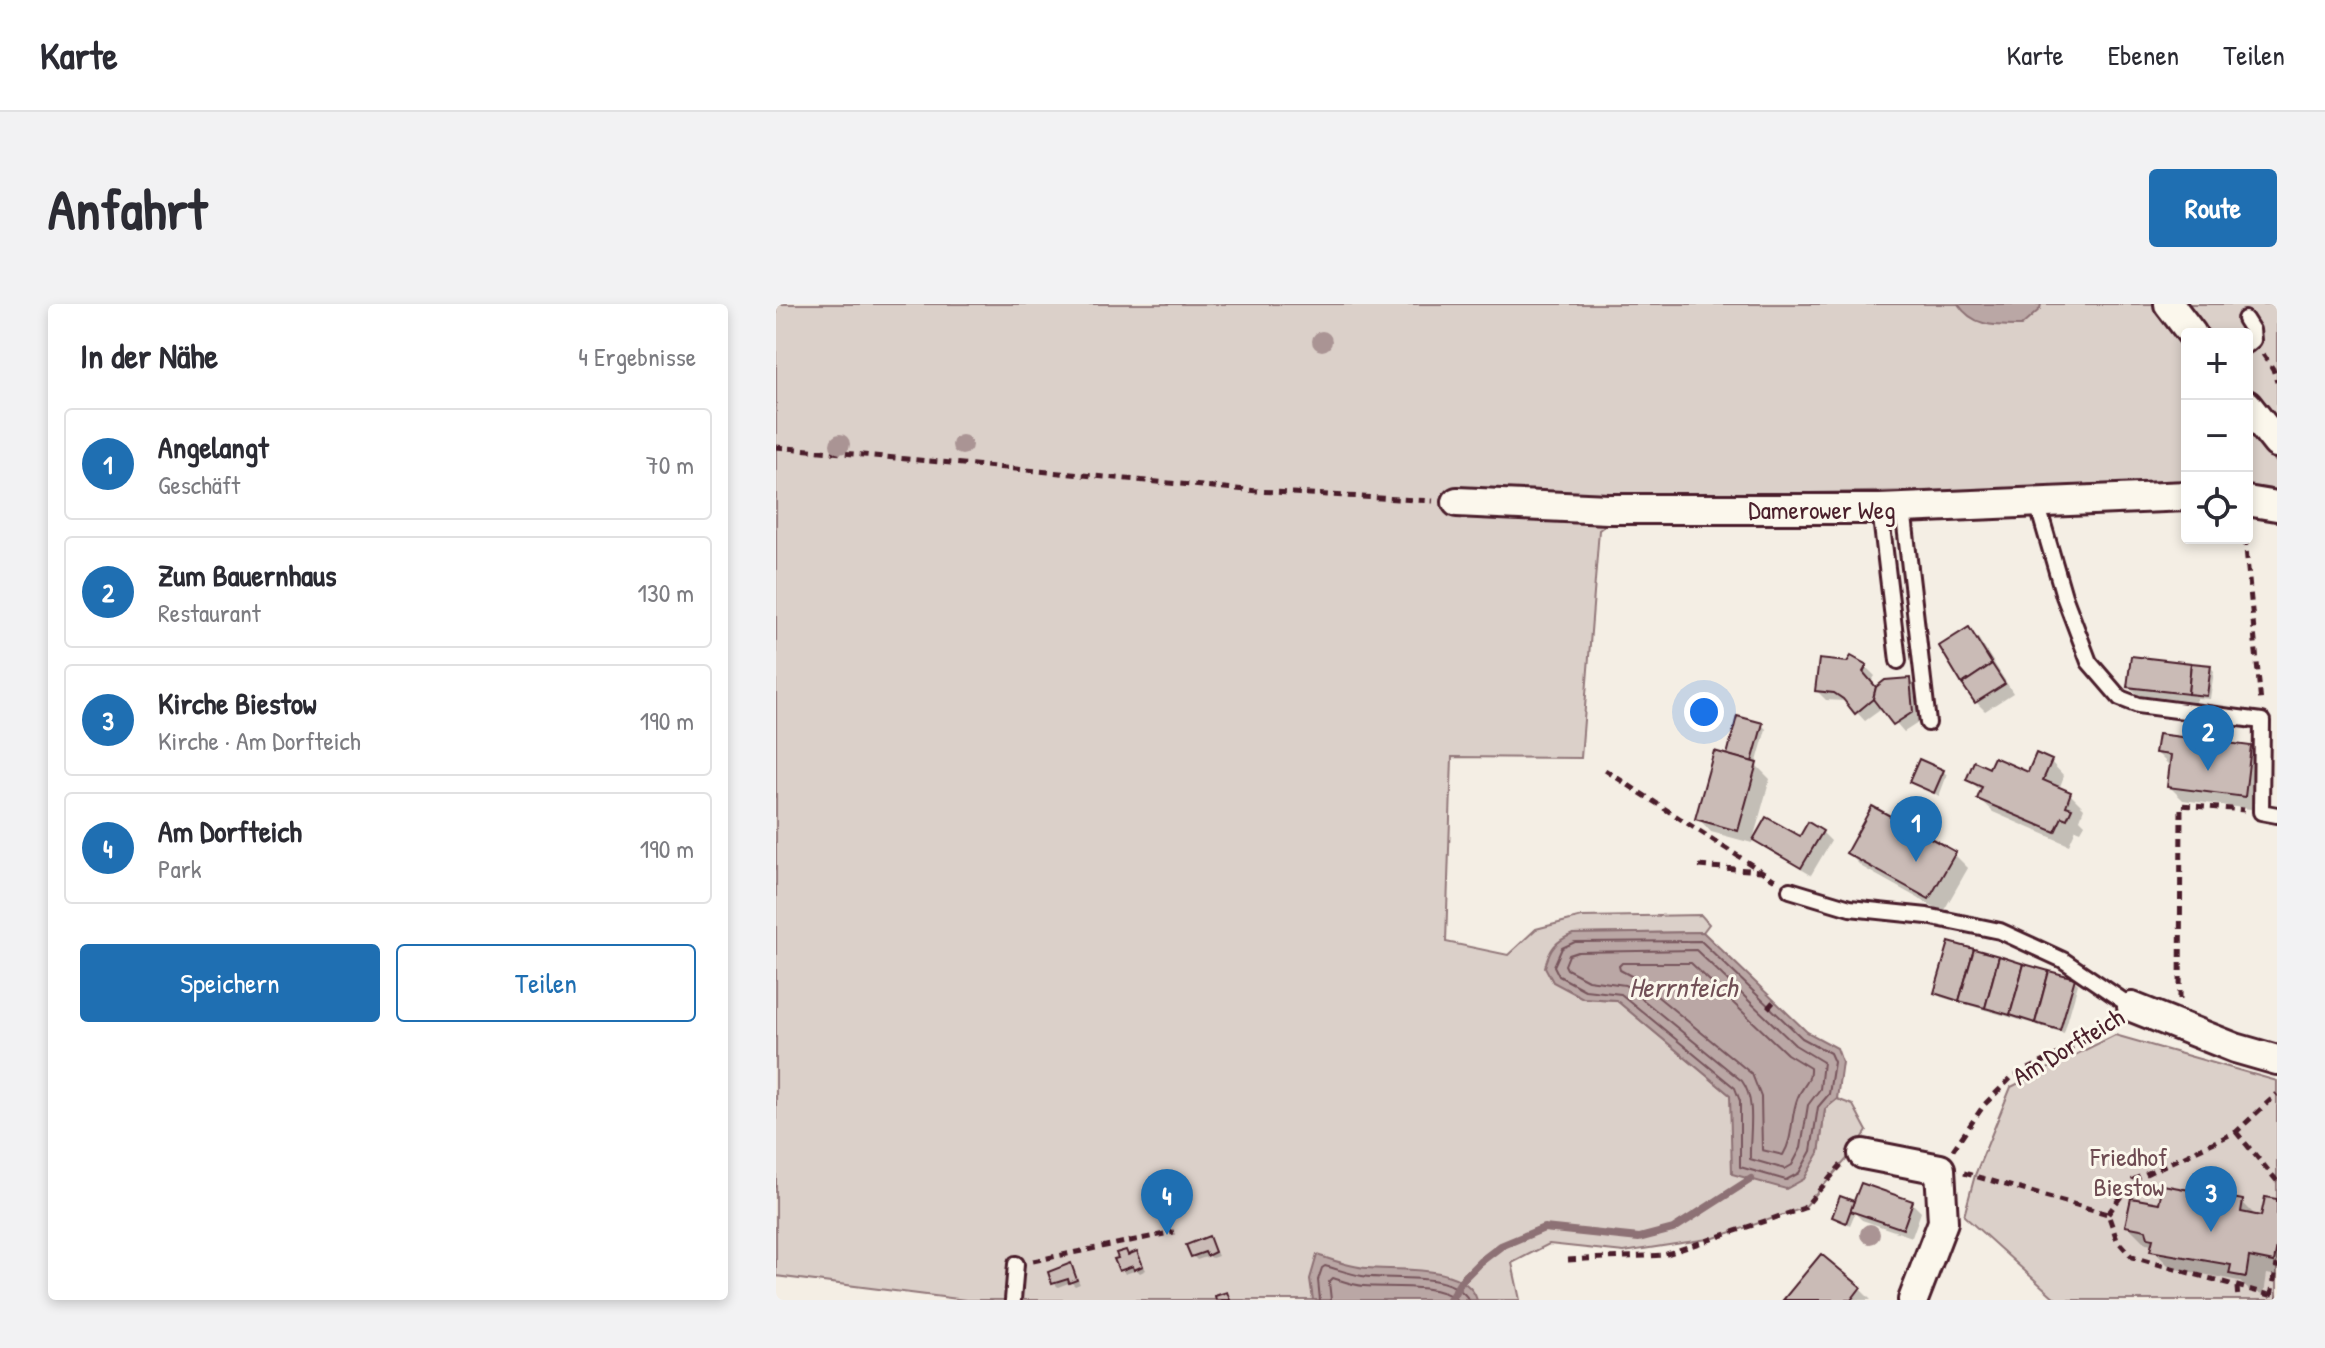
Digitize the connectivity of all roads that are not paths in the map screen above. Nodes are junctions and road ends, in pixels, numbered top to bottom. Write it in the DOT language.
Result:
graph roads {
  1 [pos="2169,304"];
  2 [pos="2245,319"];
  3 [pos="2187,328"];
  4 [pos="2251,328"];
  5 [pos="2253,413"];
  6 [pos="2277,443"];
  7 [pos="2181,496"];
  8 [pos="1457,502"];
  9 [pos="2253,502"];
  10 [pos="2037,503"];
  11 [pos="2277,506"];
  12 [pos="1892,509"];
  13 [pos="1898,661"];
  14 [pos="1928,723"];
  15 [pos="2277,815"];
  16 [pos="1790,890"];
  17 [pos="2132,1007"];
  18 [pos="2277,1060"];
  19 [pos="1863,1154"];
  20 [pos="1016,1264"];
  21 [pos="1013,1300"];
  22 [pos="1913,1300"];
  1 -- 3 [label="street"];
  2 -- 4 [label="lane"];
  5 -- 6 [label="street"];
  7 -- 10 [label="street, Damerower Weg"];
  8 -- 12 [label="street, Damerower Weg"];
  9 -- 11 [label="street"];
  10 -- 12 [label="street, Damerower Weg"];
  10 -- 15 [label="lane"];
  12 -- 13 [label="lane"];
  12 -- 14 [label="lane"];
  16 -- 17 [label="lane"];
  17 -- 18 [label="street, Am Dorfteich"];
  19 -- 22 [label="street"];
  20 -- 21 [label="lane"];
}
